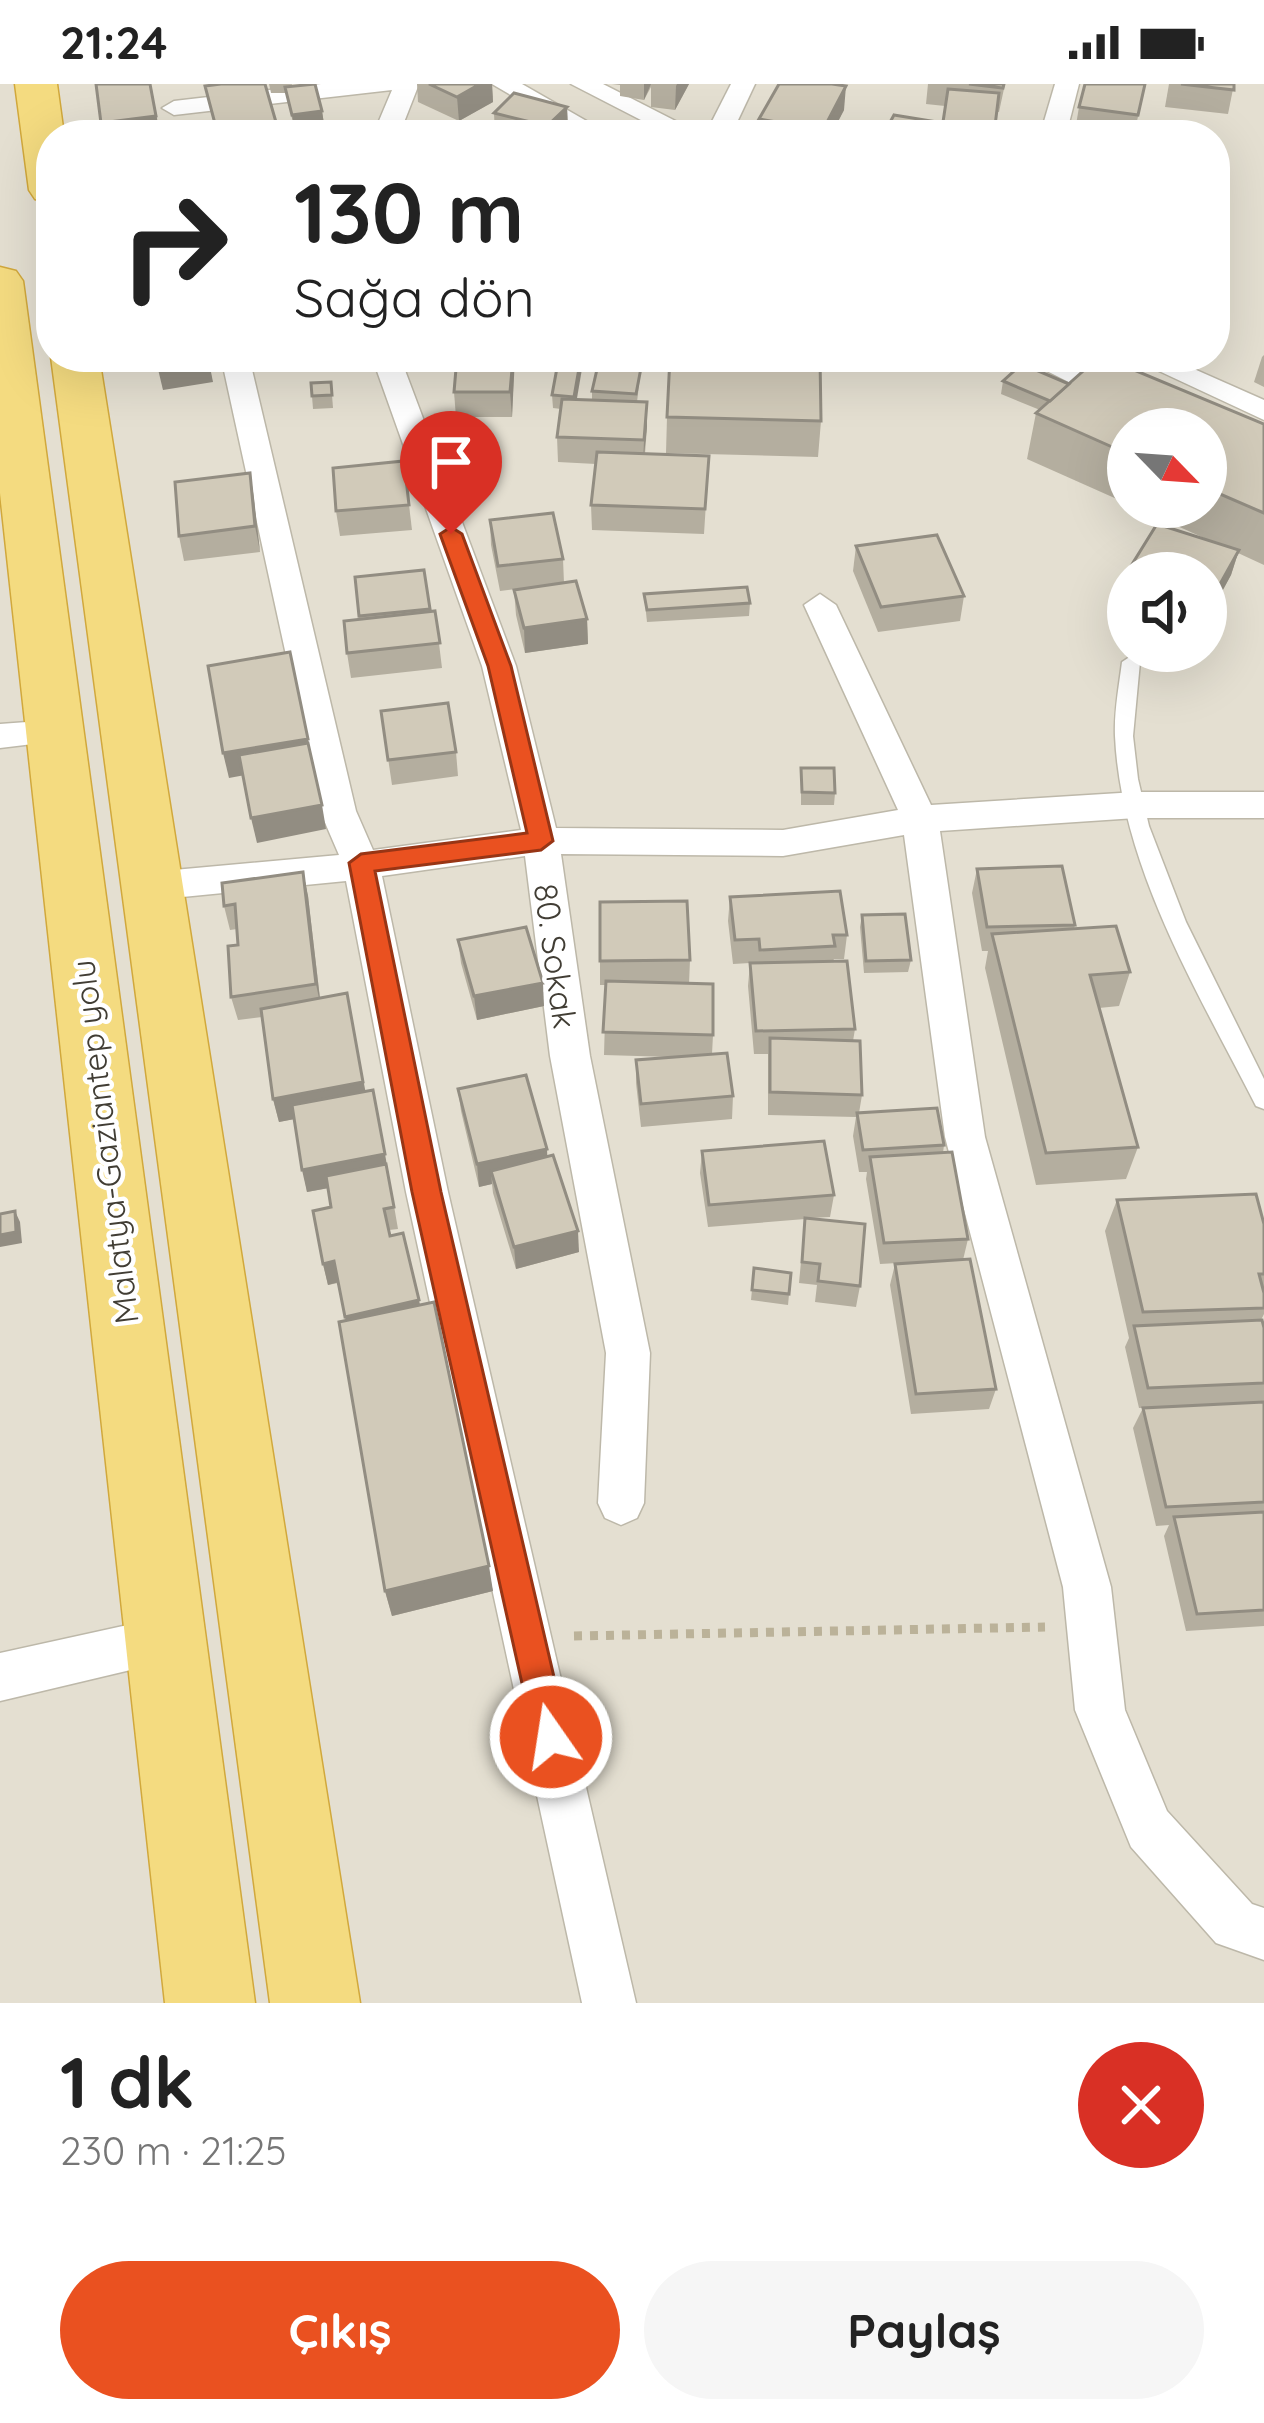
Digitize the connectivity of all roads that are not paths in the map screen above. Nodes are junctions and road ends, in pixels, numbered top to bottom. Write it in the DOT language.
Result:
graph roads {
  1 [pos="36,84"];
  2 [pos="386,84"];
  3 [pos="407,84"];
  4 [pos="504,84"];
  5 [pos="583,84"];
  6 [pos="743,84"];
  7 [pos="1067,84"];
  8 [pos="171,96"];
  9 [pos="41,120"];
  10 [pos="392,120"];
  11 [pos="570,120"];
  12 [pos="659,120"];
  13 [pos="725,120"];
  14 [pos="1057,120"];
  15 [pos="0,281"];
  16 [pos="77,372"];
  17 [pos="238,372"];
  18 [pos="391,372"];
  19 [pos="1066,372"];
  20 [pos="1177,372"];
  21 [pos="1142,408"];
  22 [pos="1264,412"];
  23 [pos="13,485"];
  24 [pos="820,605"];
  25 [pos="1130,672"];
  26 [pos="27,734"];
  27 [pos="1136,805"];
  28 [pos="1264,805"];
  29 [pos="920,819"];
  30 [pos="541,841"];
  31 [pos="361,863"];
  32 [pos="152,886"];
  33 [pos="1264,1100"];
  34 [pos="622,1503"];
  35 [pos="164,1640"];
  36 [pos="0,1677"];
  37 [pos="1264,1934"];
  38 [pos="210,2003"];
  39 [pos="315,2003"];
  40 [pos="609,2003"];
  1 -- 9 [label="highway"];
  2 -- 8 [label="street"];
  3 -- 10 [label="street"];
  4 -- 11 [label="street"];
  5 -- 12 [label="street"];
  6 -- 13 [label="street"];
  7 -- 14 [label="street"];
  15 -- 23 [label="highway, Malatya-Gaziantep yolu"];
  16 -- 32 [label="highway"];
  17 -- 31 [label="street"];
  18 -- 30 [label="street, 80. Sokak"];
  19 -- 21 [label="street"];
  20 -- 22 [label="street"];
  23 -- 26 [label="highway, Malatya-Gaziantep yolu"];
  24 -- 29 [label="street"];
  25 -- 27 [label="lane"];
  26 -- 35 [label="highway, Malatya-Gaziantep yolu"];
  27 -- 28 [label="street"];
  27 -- 29 [label="street"];
  27 -- 33 [label="lane"];
  29 -- 30 [label="street"];
  29 -- 37 [label="street"];
  30 -- 31 [label="street"];
  30 -- 34 [label="street, 80. Sokak"];
  31 -- 32 [label="street"];
  31 -- 40 [label="street"];
  32 -- 39 [label="highway"];
  35 -- 36 [label="street"];
  35 -- 38 [label="highway, Malatya-Gaziantep yolu"];
}
